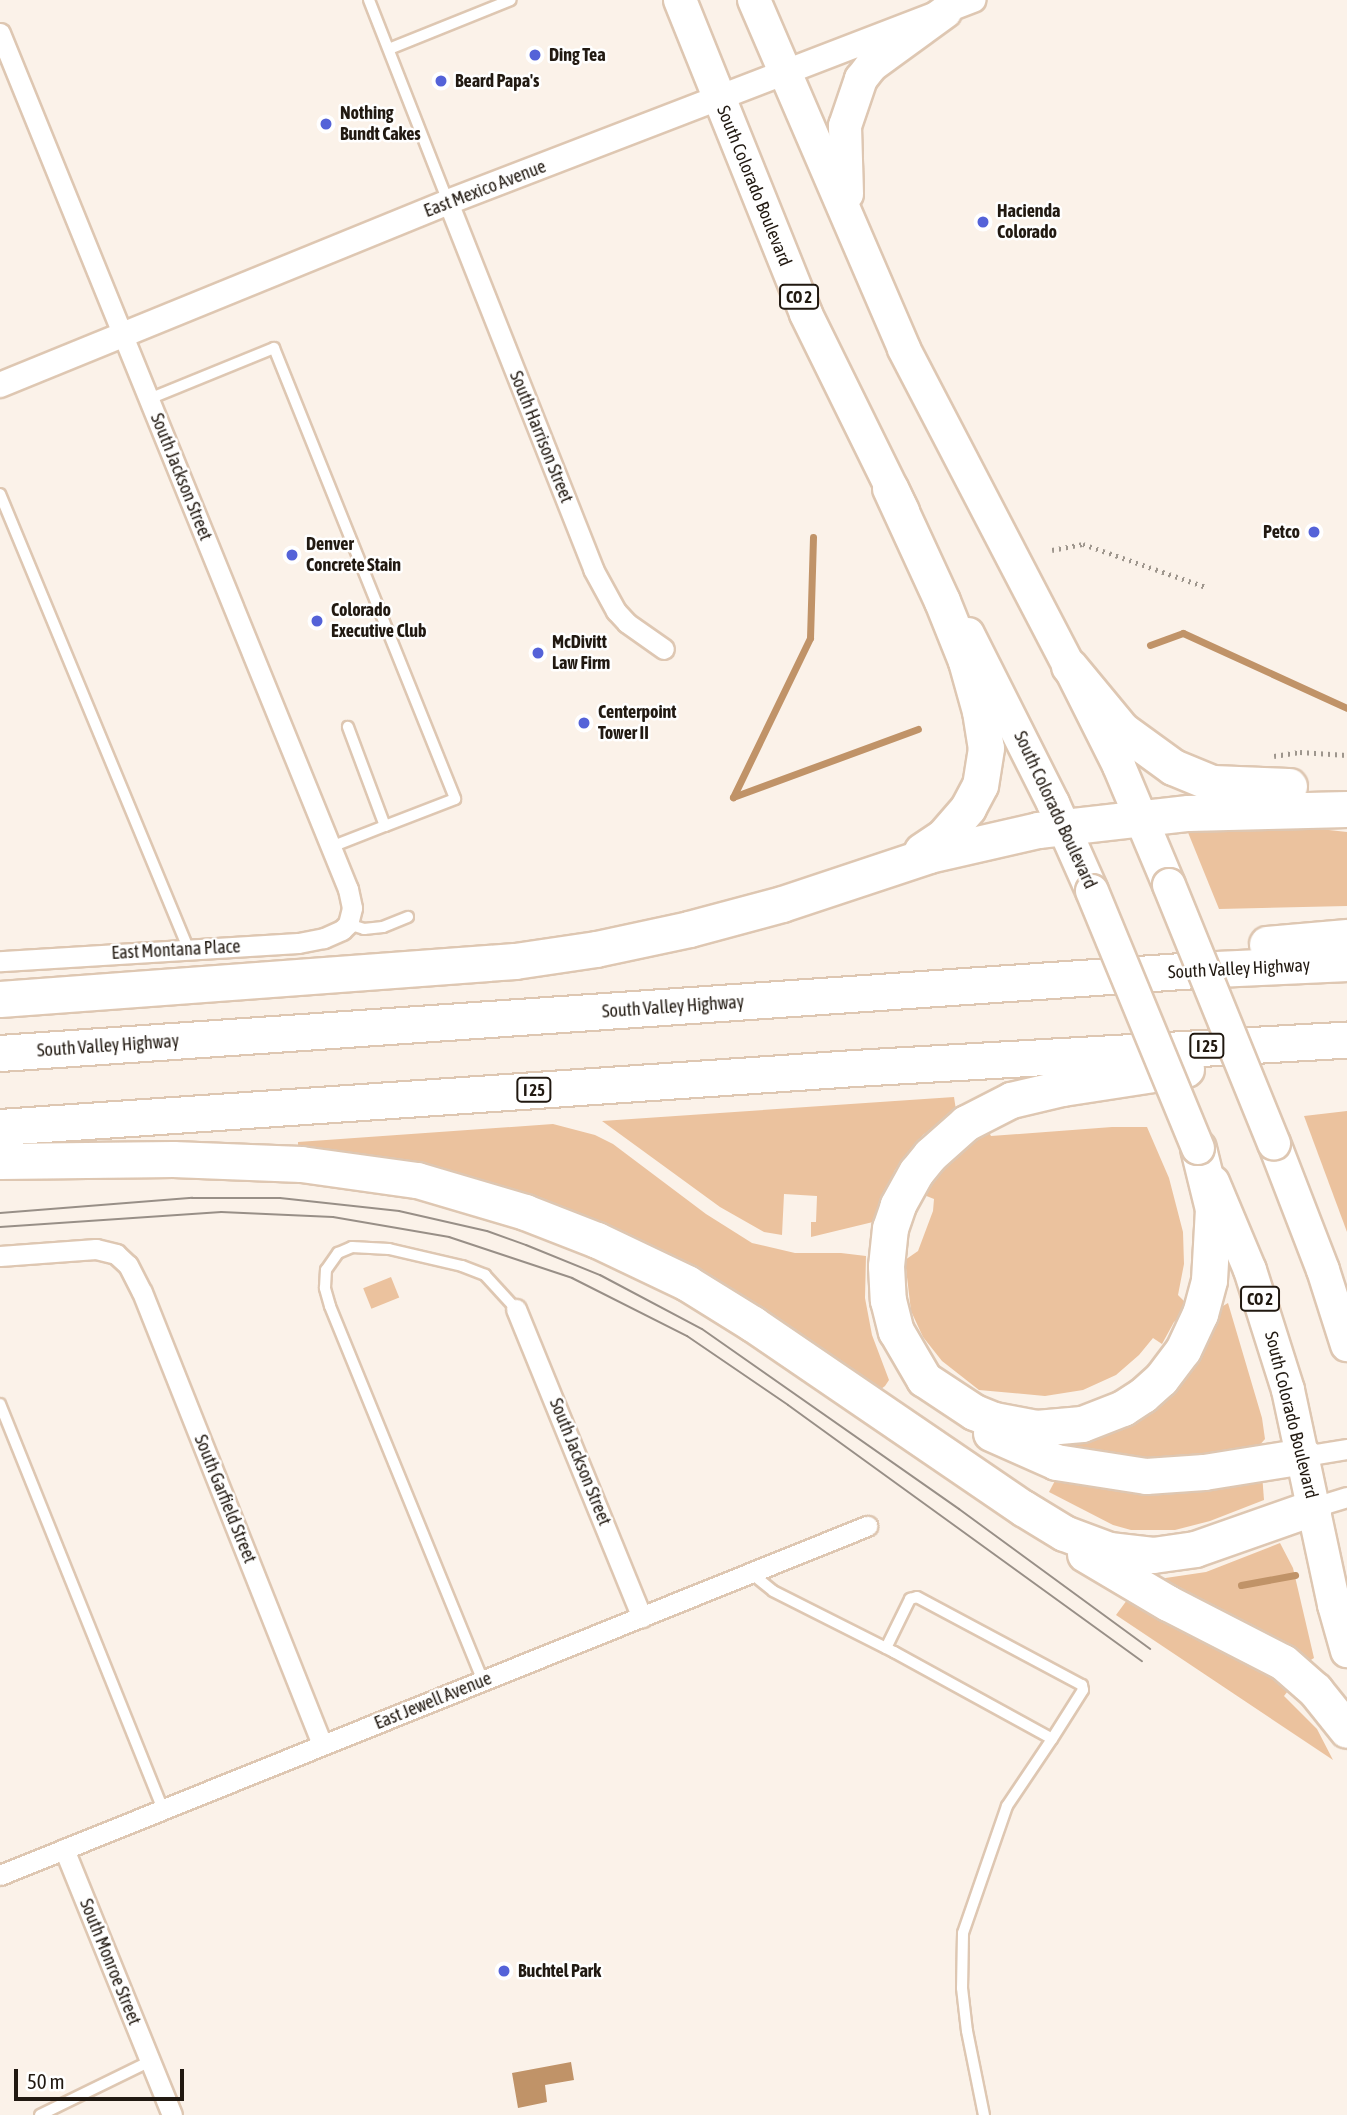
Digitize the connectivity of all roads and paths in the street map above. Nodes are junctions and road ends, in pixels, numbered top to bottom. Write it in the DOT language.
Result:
graph roads {
  1 [pos="369,0"];
  2 [pos="511,0"];
  3 [pos="680,0"];
  4 [pos="754,0"];
  5 [pos="973,0"];
  6 [pos="944,12"];
  7 [pos="0,33"];
  8 [pos="389,49"];
  9 [pos="786,74"];
  10 [pos="719,100"];
  11 [pos="449,202"];
  12 [pos="849,217"];
  13 [pos="123,335"];
  14 [pos="0,385"];
  15 [pos="149,398"];
  16 [pos="890,488"];
  17 [pos="0,494"];
  18 [pos="1052,550"];
  19 [pos="1206,587"];
  20 [pos="664,649"];
  21 [pos="1069,666"];
  22 [pos="348,727"];
  23 [pos="1347,797"];
  24 [pos="1347,809"];
  25 [pos="1141,817"];
  26 [pos="1064,825"];
  27 [pos="385,826"];
  28 [pos="331,847"];
  29 [pos="854,880"];
  30 [pos="408,917"];
  31 [pos="348,924"];
  32 [pos="1347,937"];
  33 [pos="188,948"];
  34 [pos="2,957"];
  35 [pos="1347,963"];
  36 [pos="0,999"];
  37 [pos="748,1002"];
  38 [pos="1347,1040"];
  39 [pos="1347,1050"];
  40 [pos="0,1054"];
  41 [pos="0,1127"];
  42 [pos="1198,1148"];
  43 [pos="0,1161"];
  44 [pos="0,1256"];
  45 [pos="516,1309"];
  46 [pos="1347,1345"];
  47 [pos="924,1379"];
  48 [pos="0,1404"];
  49 [pos="1347,1449"];
  50 [pos="1304,1456"];
  51 [pos="1347,1496"];
  52 [pos="1314,1507"];
  53 [pos="1023,1508"];
  54 [pos="867,1526"];
  55 [pos="751,1573"];
  56 [pos="642,1617"];
  57 [pos="886,1648"];
  58 [pos="1347,1651"];
  59 [pos="483,1681"];
  60 [pos="1347,1730"];
  61 [pos="1052,1738"];
  62 [pos="322,1745"];
  63 [pos="163,1810"];
  64 [pos="64,1849"];
  65 [pos="2,1868"];
  66 [pos="150,2061"];
  67 [pos="40,2115"];
  68 [pos="172,2115"];
  69 [pos="984,2115"];
  1 -- 8 [label="lane"];
  2 -- 8 [label="lane"];
  3 -- 10 [label="main road, South Colorado Boulevard / CO 2"];
  4 -- 9 [label="main road"];
  5 -- 6 [label="street, East Mexico Avenue"];
  6 -- 9 [label="street, East Mexico Avenue"];
  6 -- 12 [label="main road"];
  7 -- 13 [label="street, South Jackson Street"];
  8 -- 11 [label="lane"];
  9 -- 10 [label="street, East Mexico Avenue"];
  9 -- 12 [label="main road"];
  10 -- 11 [label="street, East Mexico Avenue"];
  10 -- 16 [label="main road, South Colorado Boulevard / CO 2"];
  11 -- 13 [label="street, East Mexico Avenue"];
  11 -- 20 [label="street, South Harrison Street"];
  12 -- 21 [label="main road"];
  13 -- 14 [label="street, East Mexico Avenue"];
  13 -- 15 [label="street, South Jackson Street"];
  15 -- 27 [label="lane"];
  15 -- 28 [label="street, South Jackson Street"];
  16 -- 26 [label="main road, South Colorado Boulevard / CO 2"];
  16 -- 29 [label="highway"];
  17 -- 33 [label="lane"];
  18 -- 19 [label="path"];
  21 -- 23 [label="highway"];
  21 -- 25 [label="main road"];
  22 -- 27 [label="lane"];
  24 -- 25 [label="highway"];
  25 -- 26 [label="highway"];
  25 -- 46 [label="main road, bridge"];
  26 -- 29 [label="highway"];
  26 -- 42 [label="main road, South Colorado Boulevard / CO 2, bridge"];
  27 -- 28 [label="lane"];
  28 -- 31 [label="street, South Jackson Street"];
  29 -- 36 [label="highway"];
  30 -- 31 [label="lane"];
  31 -- 33 [label="street, East Montana Place"];
  32 -- 37 [label="highway"];
  33 -- 34 [label="street, East Montana Place"];
  35 -- 37 [label="highway, South Valley Highway"];
  37 -- 40 [label="highway, South Valley Highway"];
  38 -- 41 [label="highway, I 25"];
  39 -- 47 [label="highway"];
  42 -- 47 [label="highway"];
  42 -- 50 [label="main road, South Colorado Boulevard / CO 2"];
  43 -- 53 [label="highway"];
  44 -- 62 [label="street, South Garfield Street"];
  45 -- 56 [label="street, South Jackson Street"];
  45 -- 59 [label="lane"];
  47 -- 50 [label="highway"];
  48 -- 63 [label="lane"];
  49 -- 50 [label="street"];
  50 -- 52 [label="main road, South Colorado Boulevard / CO 2"];
  51 -- 52 [label="street"];
  52 -- 53 [label="highway"];
  52 -- 58 [label="main road, South Colorado Boulevard / CO 2"];
  53 -- 60 [label="highway"];
  54 -- 55 [label="street, East Jewell Avenue"];
  55 -- 56 [label="street, East Jewell Avenue"];
  55 -- 57 [label="lane"];
  56 -- 59 [label="street, East Jewell Avenue"];
  57 -- 61 [label="lane"];
  57 -- 61 [label="lane"];
  59 -- 62 [label="street, East Jewell Avenue"];
  61 -- 69 [label="lane"];
  62 -- 63 [label="street, East Jewell Avenue"];
  63 -- 64 [label="street, East Jewell Avenue"];
  64 -- 65 [label="street, East Jewell Avenue"];
  64 -- 66 [label="street, South Monroe Street"];
  66 -- 67 [label="lane"];
  66 -- 68 [label="street, South Monroe Street"];
}
